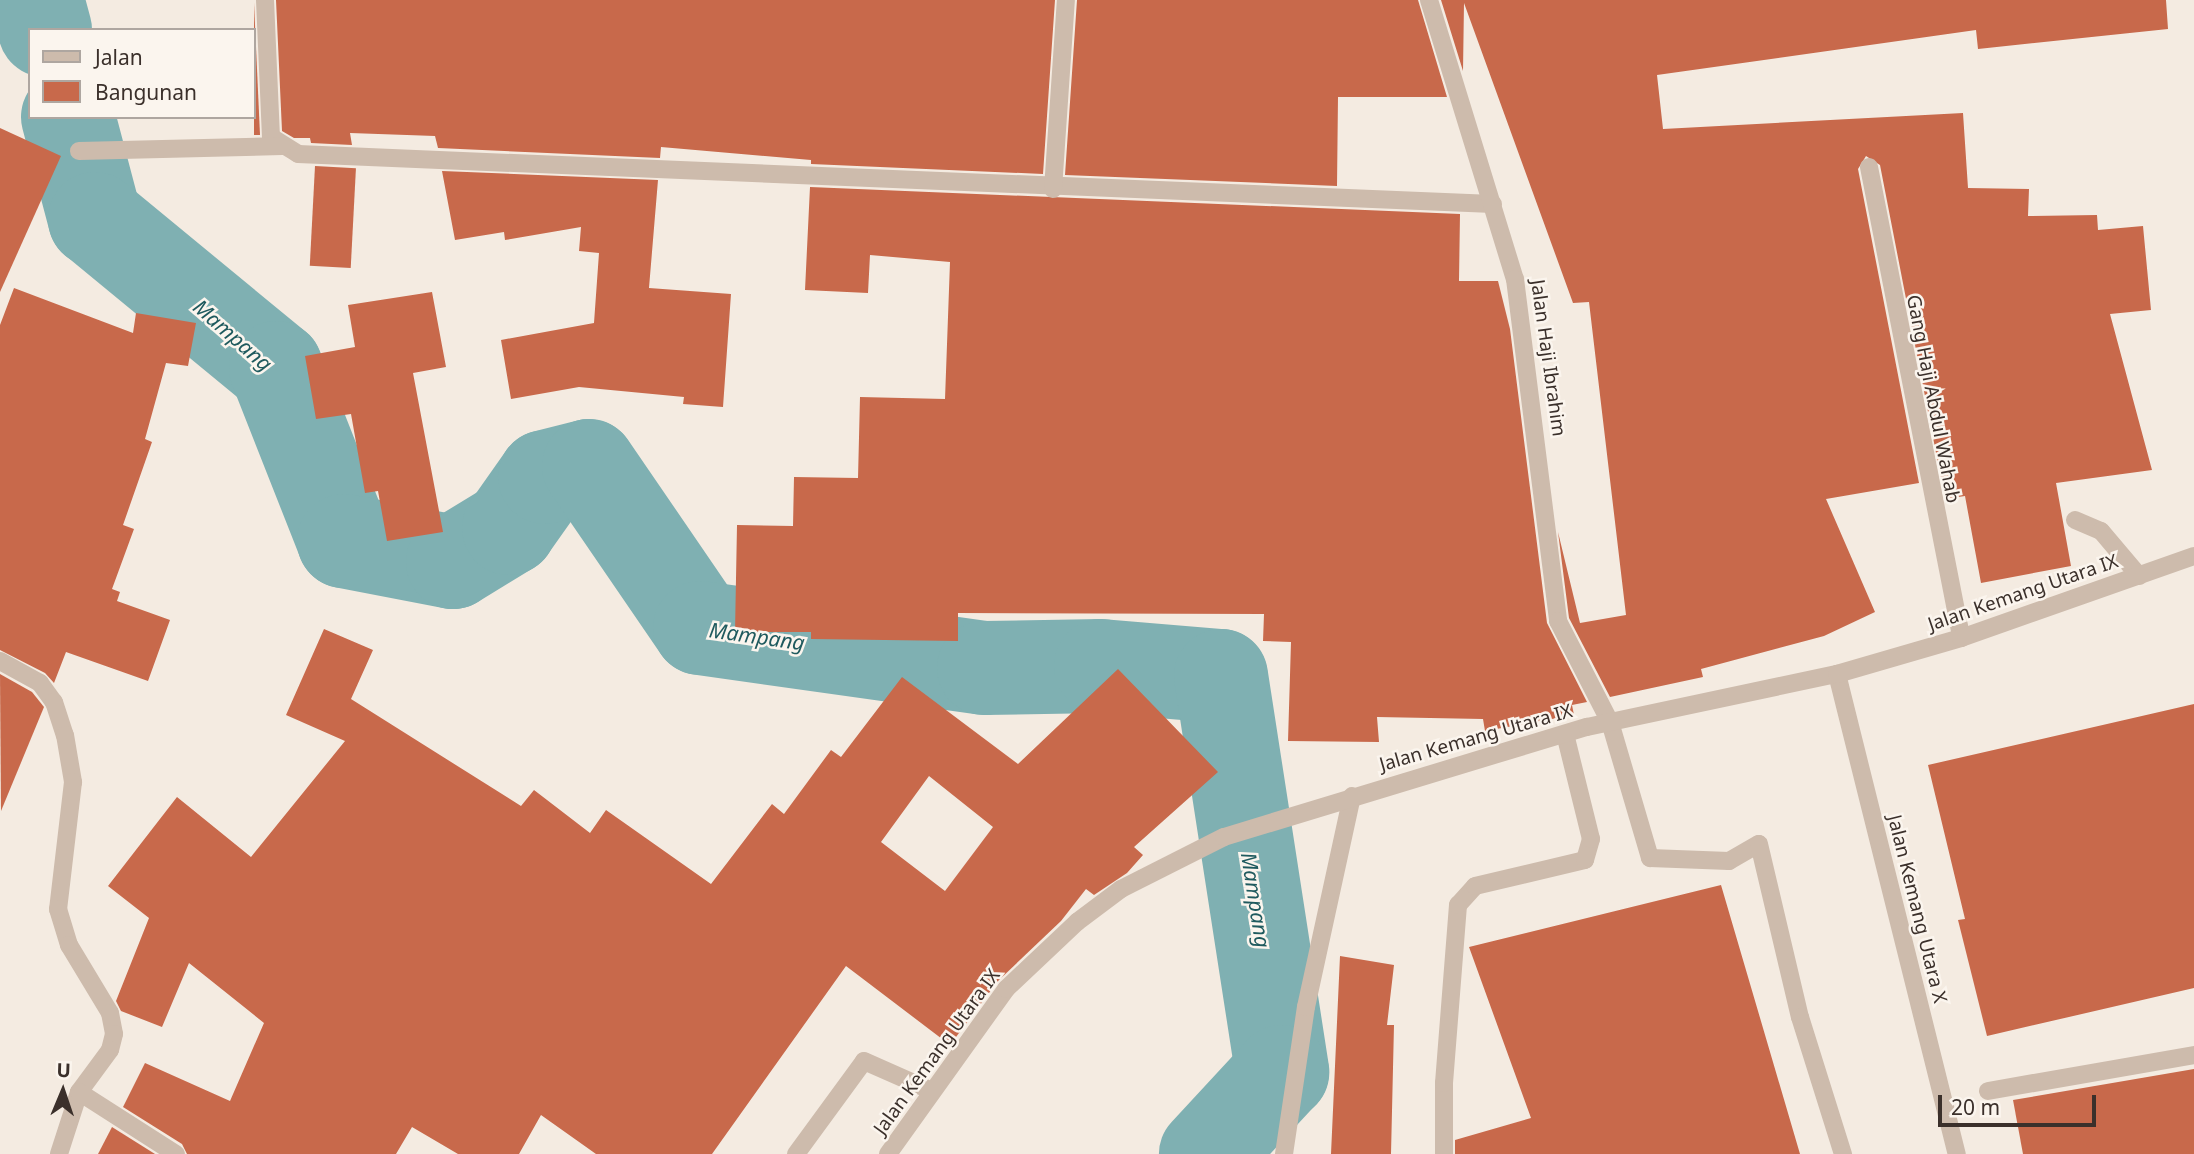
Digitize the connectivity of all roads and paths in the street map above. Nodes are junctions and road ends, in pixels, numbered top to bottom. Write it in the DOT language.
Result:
graph roads {
  1 [pos="265,0"];
  2 [pos="1066,0"];
  3 [pos="1429,0"];
  4 [pos="282,146"];
  5 [pos="79,151"];
  6 [pos="1869,167"];
  7 [pos="1053,188"];
  8 [pos="1493,204"];
  9 [pos="2075,520"];
  10 [pos="2194,556"];
  11 [pos="2139,576"];
  12 [pos="1961,638"];
  13 [pos="4,663"];
  14 [pos="1837,674"];
  15 [pos="1610,722"];
  16 [pos="1565,734"];
  17 [pos="1352,796"];
  18 [pos="2194,1055"];
  19 [pos="932,1091"];
  20 [pos="1987,1091"];
  21 [pos="79,1092"];
  22 [pos="59,1154"];
  23 [pos="176,1154"];
  24 [pos="796,1154"];
  25 [pos="888,1154"];
  26 [pos="1284,1154"];
  27 [pos="1444,1154"];
  28 [pos="1843,1154"];
  29 [pos="1957,1154"];
  1 -- 4 [label="street"];
  2 -- 7 [label="street"];
  3 -- 8 [label="street, Jalan Haji Ibrahim"];
  4 -- 5 [label="street"];
  4 -- 7 [label="street"];
  6 -- 12 [label="street, Gang Haji Abdul Wahab"];
  7 -- 8 [label="street"];
  8 -- 15 [label="street, Jalan Haji Ibrahim"];
  9 -- 11 [label="street"];
  10 -- 11 [label="street, Jalan Kemang Utara IX"];
  11 -- 12 [label="street, Jalan Kemang Utara IX"];
  12 -- 14 [label="street, Jalan Kemang Utara IX"];
  13 -- 21 [label="street"];
  14 -- 15 [label="street, Jalan Kemang Utara IX"];
  14 -- 29 [label="street, Jalan Kemang Utara X"];
  15 -- 16 [label="street, Jalan Kemang Utara IX"];
  15 -- 28 [label="street, Jalan Haji Ibrahim"];
  16 -- 17 [label="street, Jalan Kemang Utara IX"];
  16 -- 27 [label="street"];
  17 -- 19 [label="street, Jalan Kemang Utara IX"];
  17 -- 26 [label="street"];
  18 -- 20 [label="street"];
  19 -- 24 [label="street"];
  19 -- 25 [label="street, Jalan Kemang Utara IX"];
  21 -- 22 [label="street"];
  21 -- 23 [label="street"];
}
